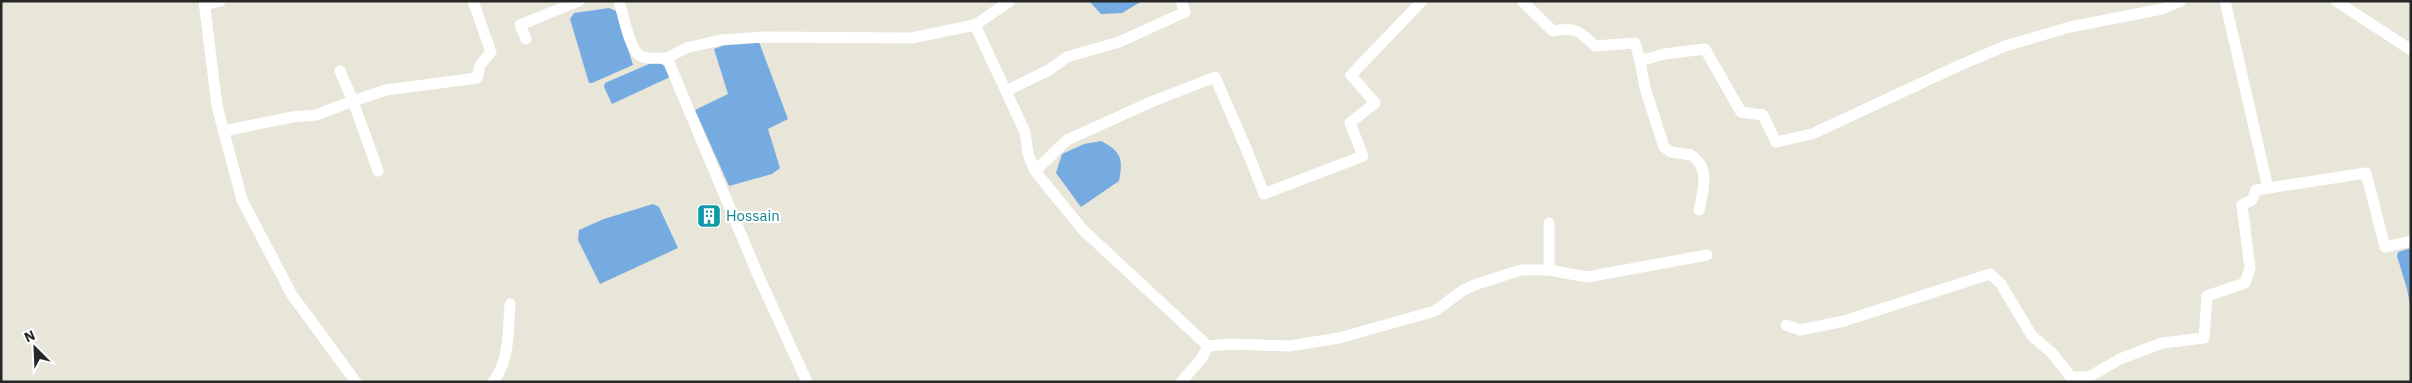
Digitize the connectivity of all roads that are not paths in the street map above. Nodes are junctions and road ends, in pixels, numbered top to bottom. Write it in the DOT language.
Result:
graph roads {
  1 [pos="220,1"];
  2 [pos="472,1"];
  3 [pos="579,1"];
  4 [pos="619,1"];
  5 [pos="1010,1"];
  6 [pos="1181,1"];
  7 [pos="1422,1"];
  8 [pos="1522,1"];
  9 [pos="2182,1"];
  10 [pos="2225,1"];
  11 [pos="2336,1"];
  12 [pos="204,3"];
  13 [pos="976,25"];
  14 [pos="526,39"];
  15 [pos="2411,50"];
  16 [pos="667,58"];
  17 [pos="1640,61"];
  18 [pos="340,71"];
  19 [pos="1006,91"];
  20 [pos="353,101"];
  21 [pos="224,131"];
  22 [pos="378,171"];
  23 [pos="1034,171"];
  24 [pos="2268,188"];
  25 [pos="1699,210"];
  26 [pos="1549,223"];
  27 [pos="2411,241"];
  28 [pos="1707,255"];
  29 [pos="1548,270"];
  30 [pos="510,304"];
  31 [pos="1786,325"];
  32 [pos="1208,346"];
  33 [pos="356,382"];
  34 [pos="493,382"];
  35 [pos="808,382"];
  36 [pos="1180,382"];
  1 -- 12 [label="street"];
  2 -- 20 [label="street"];
  3 -- 14 [label="street"];
  4 -- 16 [label="street"];
  5 -- 13 [label="street"];
  6 -- 19 [label="street"];
  7 -- 23 [label="street"];
  8 -- 17 [label="street"];
  9 -- 17 [label="street"];
  10 -- 24 [label="street"];
  11 -- 15 [label="street"];
  12 -- 21 [label="street"];
  13 -- 16 [label="street"];
  13 -- 19 [label="street"];
  16 -- 35 [label="street"];
  17 -- 25 [label="street"];
  18 -- 20 [label="street"];
  19 -- 23 [label="street"];
  20 -- 21 [label="street"];
  20 -- 22 [label="street"];
  21 -- 33 [label="street"];
  23 -- 32 [label="street"];
  24 -- 27 [label="street"];
  24 -- 31 [label="street"];
  26 -- 29 [label="street"];
  28 -- 29 [label="street"];
  29 -- 32 [label="street"];
  30 -- 34 [label="street"];
  32 -- 36 [label="street"];
}
